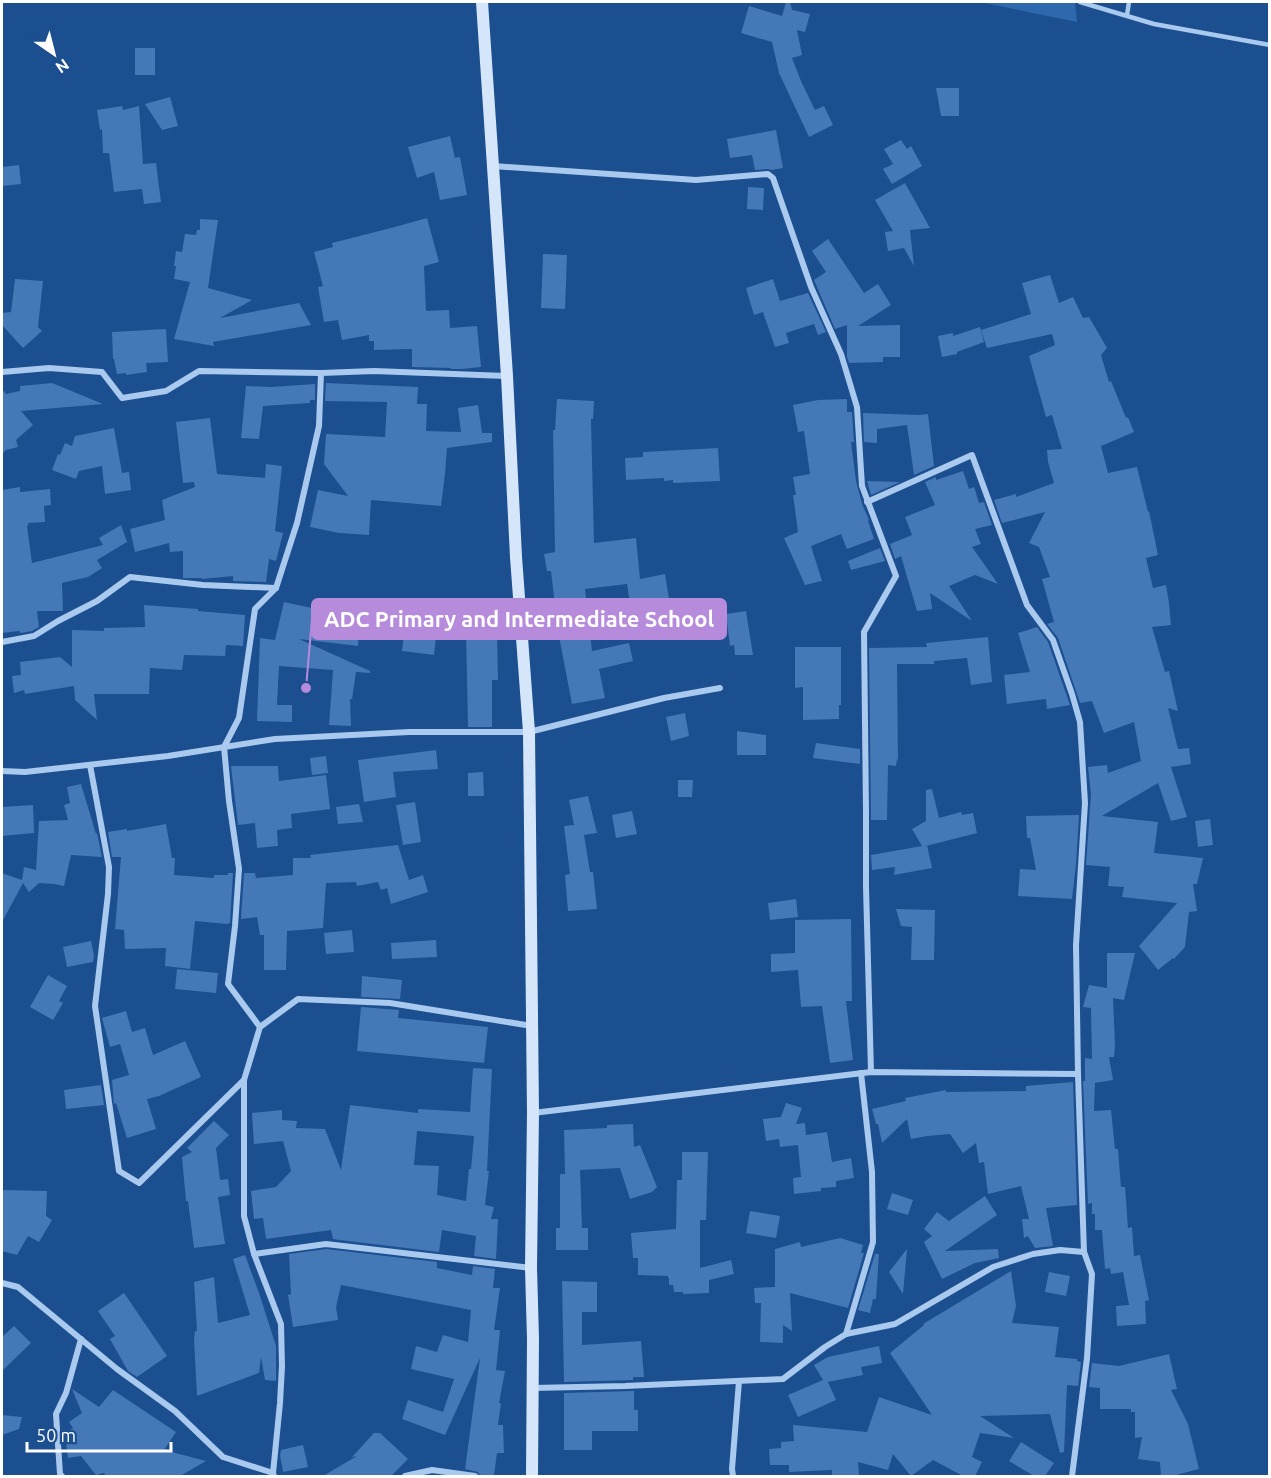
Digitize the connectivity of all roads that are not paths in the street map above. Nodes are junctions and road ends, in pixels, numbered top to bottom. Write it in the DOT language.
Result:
graph roads {
  1 [pos="482,2"];
  2 [pos="1080,2"];
  3 [pos="1129,2"];
  4 [pos="1127,15"];
  5 [pos="1269,45"];
  6 [pos="493,166"];
  7 [pos="2,372"];
  8 [pos="321,373"];
  9 [pos="507,376"];
  10 [pos="867,502"];
  11 [pos="276,588"];
  12 [pos="2,642"];
  13 [pos="720,688"];
  14 [pos="529,732"];
  15 [pos="224,747"];
  16 [pos="90,765"];
  17 [pos="2,771"];
  18 [pos="532,1026"];
  19 [pos="260,1028"];
  20 [pos="871,1072"];
  21 [pos="861,1073"];
  22 [pos="1078,1074"];
  23 [pos="244,1080"];
  24 [pos="533,1113"];
  25 [pos="1084,1252"];
  26 [pos="254,1254"];
  27 [pos="531,1269"];
  28 [pos="2,1283"];
  29 [pos="846,1334"];
  30 [pos="81,1339"];
  31 [pos="739,1381"];
  32 [pos="532,1388"];
  33 [pos="273,1475"];
  34 [pos="62,1476"];
  35 [pos="405,1476"];
  36 [pos="475,1476"];
  37 [pos="532,1476"];
  38 [pos="733,1476"];
  39 [pos="1072,1476"];
  1 -- 6 [label="main road"];
  2 -- 4 [label="lane"];
  3 -- 4 [label="lane"];
  4 -- 5 [label="lane"];
  6 -- 9 [label="main road"];
  6 -- 10 [label="street"];
  7 -- 8 [label="street"];
  8 -- 9 [label="street"];
  8 -- 11 [label="street"];
  9 -- 14 [label="main road"];
  10 -- 20 [label="street"];
  10 -- 22 [label="street"];
  11 -- 12 [label="street"];
  11 -- 15 [label="street"];
  13 -- 14 [label="street"];
  14 -- 15 [label="street"];
  14 -- 18 [label="main road"];
  15 -- 16 [label="street"];
  15 -- 19 [label="street"];
  16 -- 17 [label="street"];
  16 -- 23 [label="street"];
  18 -- 19 [label="street"];
  18 -- 24 [label="main road"];
  19 -- 23 [label="street"];
  20 -- 21 [label="street"];
  20 -- 22 [label="street"];
  21 -- 24 [label="street"];
  21 -- 29 [label="street"];
  22 -- 25 [label="street"];
  23 -- 26 [label="street"];
  24 -- 27 [label="main road"];
  25 -- 29 [label="street"];
  25 -- 39 [label="street"];
  26 -- 27 [label="street"];
  26 -- 33 [label="street"];
  27 -- 32 [label="main road"];
  28 -- 30 [label="street"];
  29 -- 31 [label="street"];
  30 -- 33 [label="street"];
  30 -- 34 [label="street"];
  31 -- 32 [label="street"];
  31 -- 38 [label="street"];
  32 -- 37 [label="main road"];
  35 -- 36 [label="street"];
}
